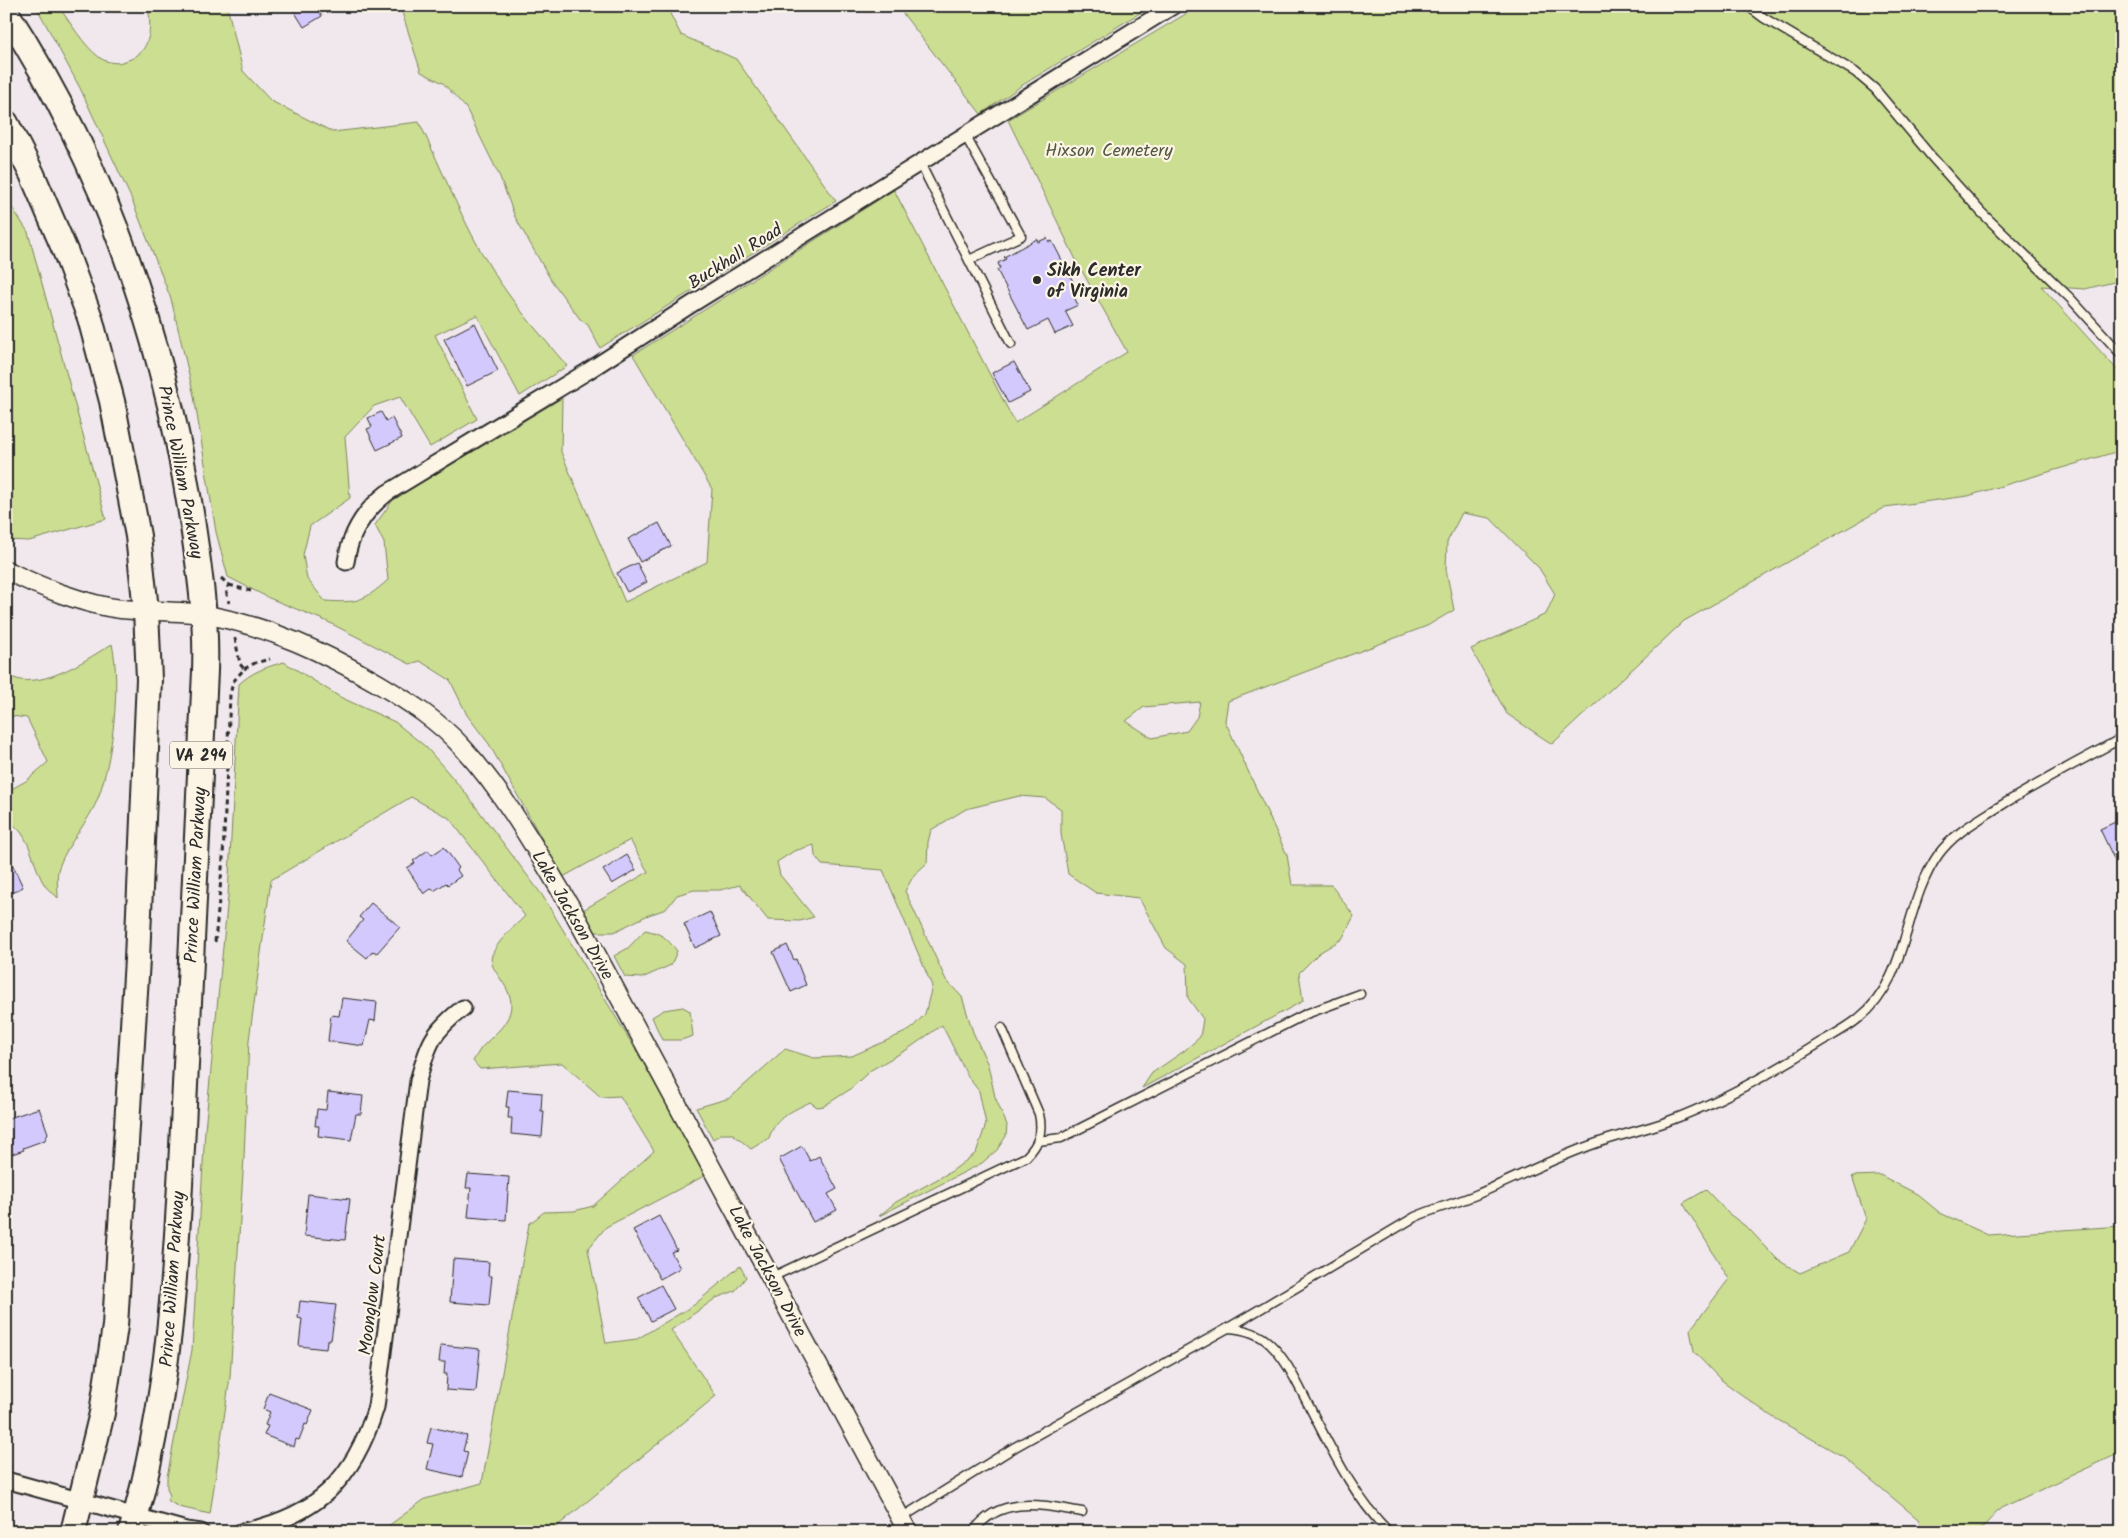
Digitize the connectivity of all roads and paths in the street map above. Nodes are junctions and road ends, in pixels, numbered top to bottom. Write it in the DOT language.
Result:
graph roads {
  1 [pos="1173,6"];
  2 [pos="1748,6"];
  3 [pos="6,12"];
  4 [pos="6,123"];
  5 [pos="965,135"];
  6 [pos="920,163"];
  7 [pos="970,260"];
  8 [pos="1011,344"];
  9 [pos="2122,355"];
  10 [pos="346,562"];
  11 [pos="6,570"];
  12 [pos="229,585"];
  13 [pos="251,590"];
  14 [pos="146,610"];
  15 [pos="204,614"];
  16 [pos="270,659"];
  17 [pos="244,669"];
  18 [pos="2122,738"];
  19 [pos="1360,994"];
  20 [pos="463,1008"];
  21 [pos="1002,1028"];
  22 [pos="1038,1141"];
  23 [pos="772,1277"];
  24 [pos="1228,1328"];
  25 [pos="6,1480"];
  26 [pos="82,1502"];
  27 [pos="1082,1512"];
  28 [pos="133,1524"];
  29 [pos="904,1525"];
  30 [pos="74,1532"];
  31 [pos="201,1532"];
  32 [pos="240,1532"];
  33 [pos="973,1532"];
  34 [pos="1389,1532"];
  1 -- 5 [label="street, Buckhall Road"];
  2 -- 9 [label="lane"];
  3 -- 15 [label="highway, Prince William Parkway / VA 294"];
  4 -- 14 [label="highway, VA 294"];
  5 -- 6 [label="street, Buckhall Road"];
  5 -- 7 [label="lane"];
  6 -- 7 [label="lane"];
  6 -- 10 [label="street, Buckhall Road"];
  7 -- 8 [label="lane"];
  11 -- 14 [label="street, Lake Jackson Drive"];
  12 -- 13 [label="path"];
  14 -- 15 [label="street, Lake Jackson Drive"];
  14 -- 26 [label="highway, VA 294"];
  15 -- 23 [label="street, Lake Jackson Drive"];
  15 -- 28 [label="highway, Prince William Parkway / VA 294"];
  16 -- 17 [label="path"];
  18 -- 24 [label="lane"];
  19 -- 22 [label="lane"];
  20 -- 32 [label="street, Moonglow Court"];
  21 -- 22 [label="lane"];
  22 -- 23 [label="lane"];
  23 -- 29 [label="street, Lake Jackson Drive"];
  24 -- 29 [label="lane"];
  24 -- 34 [label="lane"];
  25 -- 26 [label="street"];
  26 -- 28 [label="street"];
  26 -- 30 [label="highway, VA 294"];
  27 -- 33 [label="lane"];
  28 -- 31 [label="street"];
}
